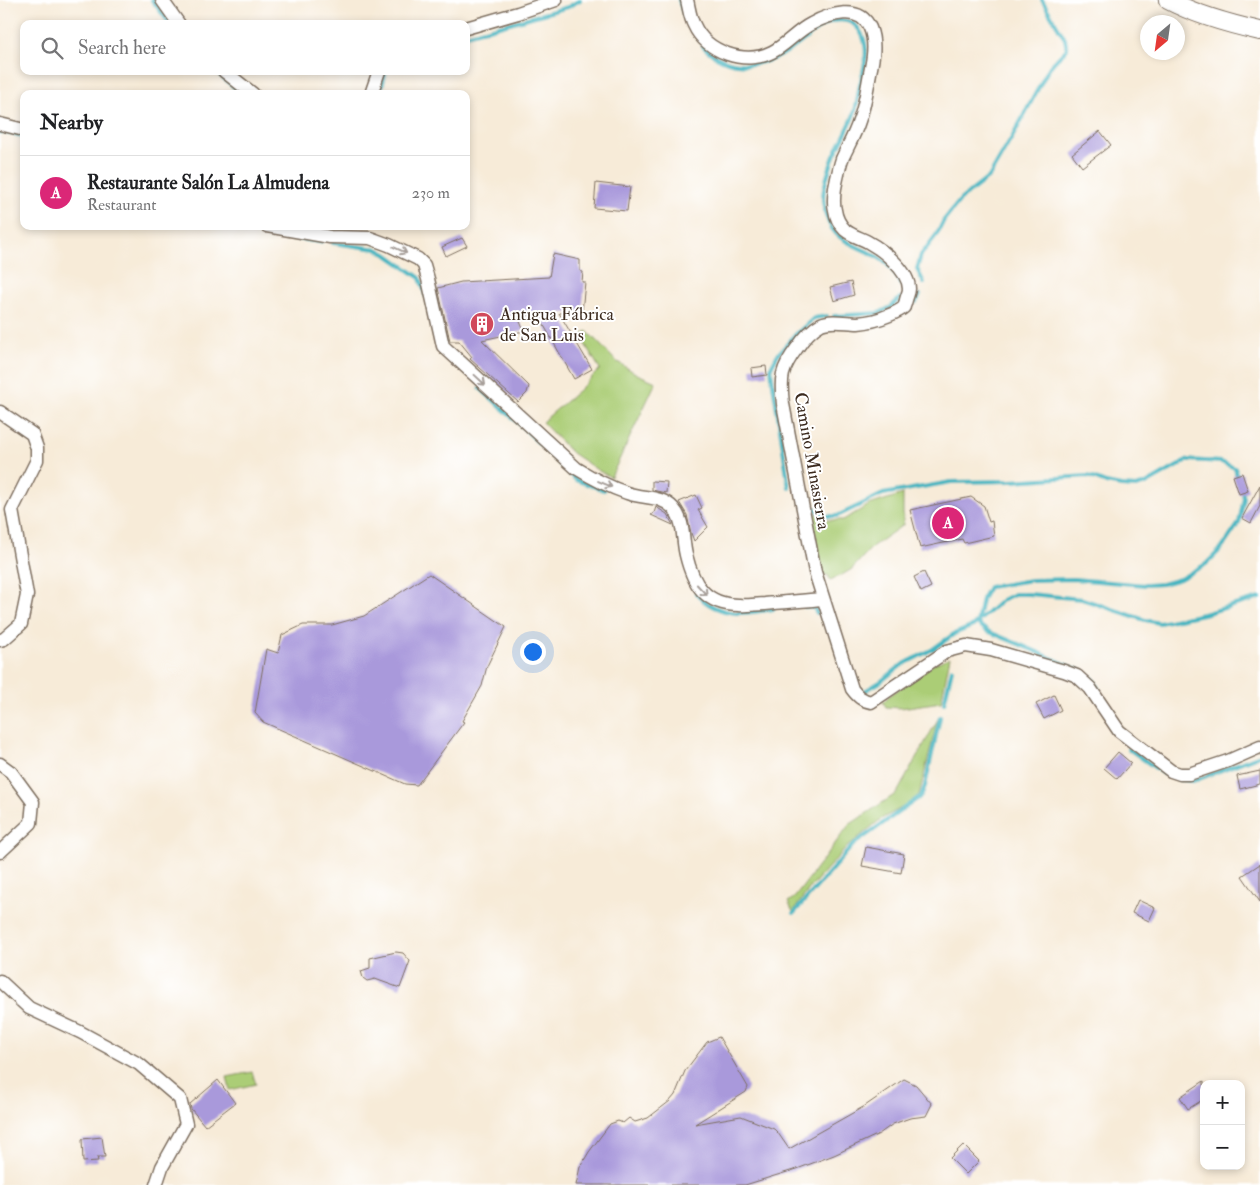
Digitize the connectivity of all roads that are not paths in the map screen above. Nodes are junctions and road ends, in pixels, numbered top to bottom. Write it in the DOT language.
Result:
graph roads {
  1 [pos="162,0"];
  2 [pos="556,0"];
  3 [pos="686,0"];
  4 [pos="1168,0"];
  5 [pos="176,20"];
  6 [pos="470,27"];
  7 [pos="1260,32"];
  8 [pos="229,75"];
  9 [pos="378,75"];
  10 [pos="248,90"];
  11 [pos="372,90"];
  12 [pos="0,124"];
  13 [pos="20,129"];
  14 [pos="290,230"];
  15 [pos="0,412"];
  16 [pos="822,599"];
  17 [pos="0,640"];
  18 [pos="1260,747"];
  19 [pos="0,764"];
  20 [pos="0,852"];
  21 [pos="0,981"];
  22 [pos="156,1185"];
  1 -- 5 [label="street"];
  2 -- 6 [label="street"];
  3 -- 16 [label="street, Camino Minasierra"];
  4 -- 7 [label="main road"];
  8 -- 10 [label="street"];
  9 -- 11 [label="street"];
  12 -- 13 [label="street"];
  14 -- 16 [label="street, one-way"];
  15 -- 17 [label="street"];
  16 -- 18 [label="street, Camino Minasierra"];
  19 -- 20 [label="street"];
  21 -- 22 [label="street"];
}
